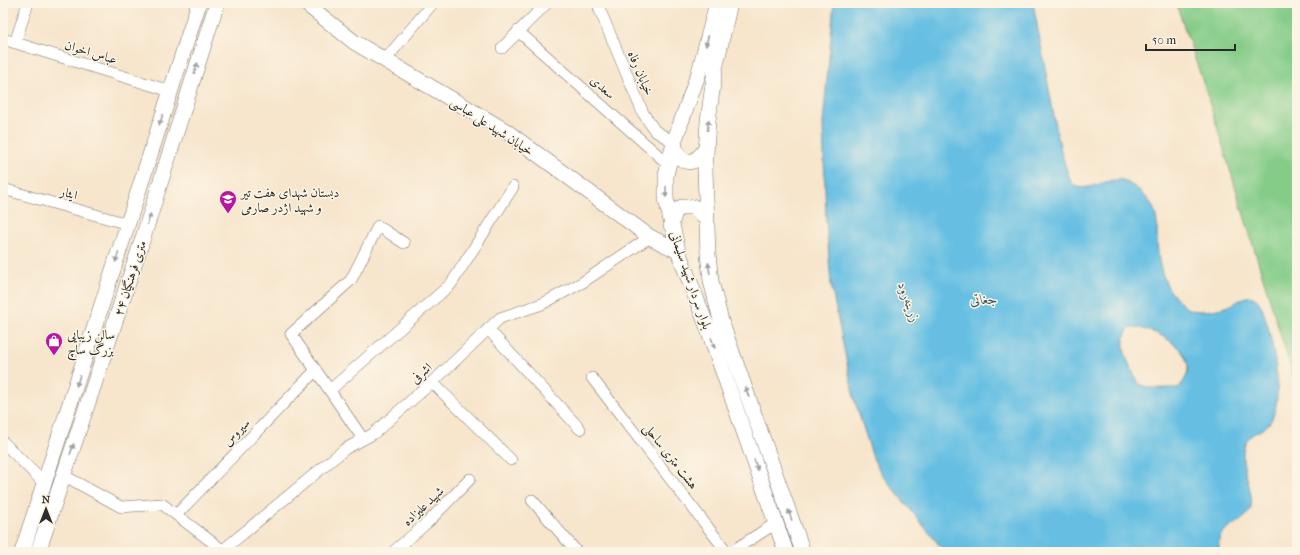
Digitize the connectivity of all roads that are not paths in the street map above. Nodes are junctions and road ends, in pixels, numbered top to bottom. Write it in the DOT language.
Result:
graph roads {
  1 [pos="28,3"];
  2 [pos="199,3"];
  3 [pos="217,3"];
  4 [pos="434,3"];
  5 [pos="547,3"];
  6 [pos="600,3"];
  7 [pos="716,3"];
  8 [pos="730,3"];
  9 [pos="312,5"];
  10 [pos="518,31"];
  11 [pos="3,39"];
  12 [pos="15,43"];
  13 [pos="502,48"];
  14 [pos="385,60"];
  15 [pos="170,91"];
  16 [pos="188,97"];
  17 [pos="674,142"];
  18 [pos="706,148"];
  19 [pos="668,165"];
  20 [pos="513,188"];
  21 [pos="3,189"];
  22 [pos="706,218"];
  23 [pos="128,224"];
  24 [pos="671,225"];
  25 [pos="650,237"];
  26 [pos="404,243"];
  27 [pos="678,251"];
  28 [pos="488,329"];
  29 [pos="316,370"];
  30 [pos="592,378"];
  31 [pos="432,382"];
  32 [pos="330,390"];
  33 [pos="580,429"];
  34 [pos="363,439"];
  35 [pos="3,442"];
  36 [pos="511,460"];
  37 [pos="64,475"];
  38 [pos="470,479"];
  39 [pos="45,484"];
  40 [pos="532,500"];
  41 [pos="176,514"];
  42 [pos="776,523"];
  43 [pos="224,551"];
  44 [pos="22,552"];
  45 [pos="38,552"];
  46 [pos="393,552"];
  47 [pos="577,552"];
  48 [pos="727,552"];
  49 [pos="731,552"];
  50 [pos="786,552"];
  51 [pos="802,552"];
  1 -- 12 [label="street"];
  2 -- 15 [label="main road, ۲۴ متری فرهنگیان"];
  16 -- 3 [label="main road, ۲۴ متری فرهنگیان, one-way"];
  4 -- 14 [label="street"];
  5 -- 10 [label="street"];
  6 -- 17 [label="street, خیابان رفاه"];
  7 -- 17 [label="main road, بلوار سردار شهید سلیمانی, one-way"];
  18 -- 8 [label="main road, بلوار سردار شهید سلیمانی, one-way"];
  9 -- 14 [label="main road, خیابان شهید علی عباسی"];
  10 -- 13 [label="street"];
  10 -- 19 [label="street, سعدی"];
  11 -- 12 [label="street, عباس اخوان"];
  12 -- 15 [label="street, عباس اخوان"];
  14 -- 25 [label="main road, خیابان شهید علی عباسی"];
  15 -- 16 [label="main road"];
  15 -- 23 [label="main road, ۲۴ متری فرهنگیان, one-way"];
  37 -- 16 [label="main road, ۲۴ متری فرهنگیان, one-way"];
  17 -- 18 [label="main road"];
  17 -- 19 [label="main road, بلوار سردار شهید سلیمانی"];
  18 -- 22 [label="main road, بلوار سردار شهید سلیمانی"];
  19 -- 24 [label="main road, بلوار سردار شهید سلیمانی, one-way"];
  20 -- 32 [label="street"];
  21 -- 23 [label="street, ایثار"];
  22 -- 24 [label="main road"];
  51 -- 22 [label="main road, بلوار سردار شهید سلیمانی, one-way"];
  23 -- 39 [label="main road, ۲۴ متری فرهنگیان, one-way"];
  24 -- 27 [label="main road, بلوار سردار شهید سلیمانی"];
  25 -- 27 [label="main road, خیابان شهید علی عباسی"];
  25 -- 28 [label="street, اشرفی"];
  26 -- 29 [label="street"];
  27 -- 42 [label="main road, بلوار سردار شهید سلیمانی, one-way"];
  28 -- 31 [label="street, اشرفی"];
  28 -- 33 [label="street"];
  29 -- 32 [label="street"];
  29 -- 41 [label="street, سیروس"];
  30 -- 48 [label="street, هشت متری ساحلی"];
  31 -- 34 [label="street, اشرفی"];
  31 -- 36 [label="street"];
  32 -- 34 [label="street"];
  34 -- 43 [label="street, اشرفی"];
  35 -- 39 [label="street"];
  37 -- 41 [label="street"];
  37 -- 45 [label="main road, ۲۴ متری فرهنگیان"];
  38 -- 46 [label="street, شهید علیزاده"];
  39 -- 44 [label="main road, ۲۴ متری فرهنگیان"];
  40 -- 47 [label="street"];
  41 -- 43 [label="street"];
  42 -- 49 [label="street"];
  42 -- 50 [label="main road, بلوار سردار شهید سلیمانی"];
}
